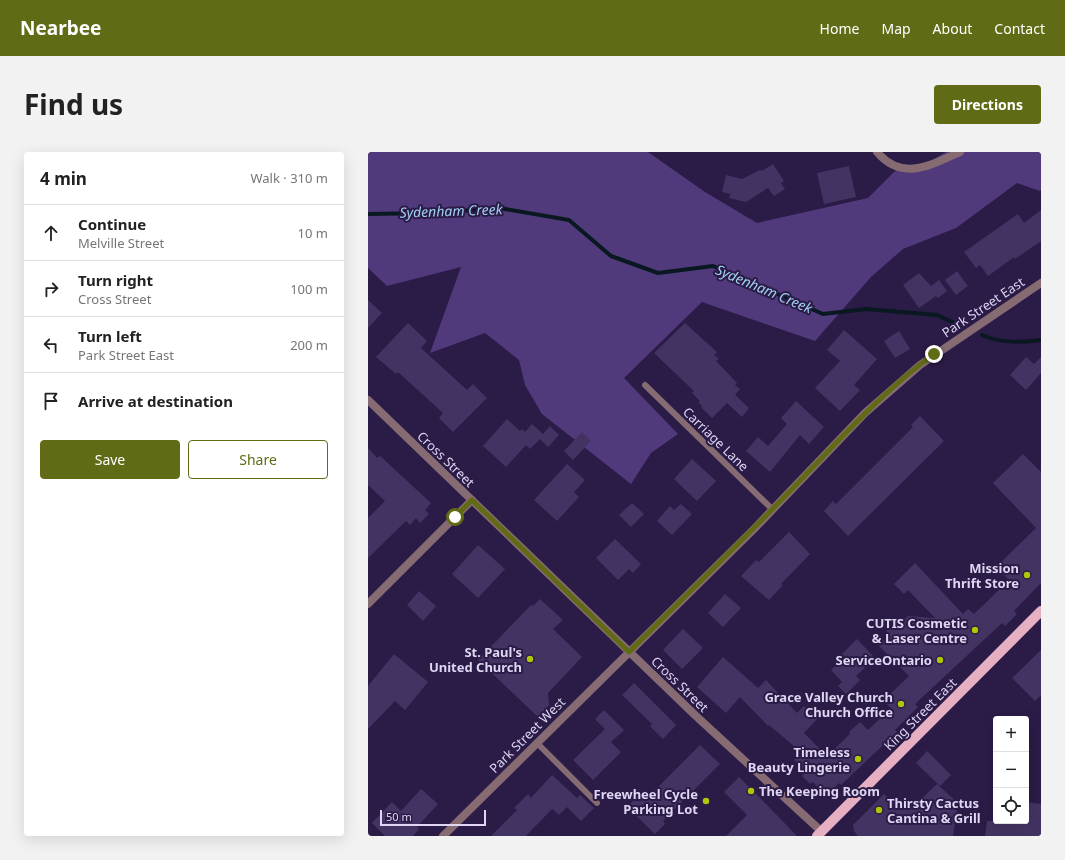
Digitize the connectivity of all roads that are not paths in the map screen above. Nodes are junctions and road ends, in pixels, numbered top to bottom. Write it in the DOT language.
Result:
graph roads {
  1 [pos="878,152"];
  2 [pos="960,152"];
  3 [pos="1041,283"];
  4 [pos="645,385"];
  5 [pos="368,400"];
  6 [pos="472,500"];
  7 [pos="772,509"];
  8 [pos="368,604"];
  9 [pos="1041,611"];
  10 [pos="629,652"];
  11 [pos="537,743"];
  12 [pos="596,803"];
  13 [pos="819,834"];
  14 [pos="443,836"];
  1 -- 2 [label="street"];
  3 -- 7 [label="street, Park Street East"];
  4 -- 7 [label="lane, Carriage Lane"];
  5 -- 6 [label="street, Cross Street"];
  6 -- 8 [label="street"];
  6 -- 10 [label="street, Cross Street"];
  7 -- 10 [label="street, Park Street East"];
  9 -- 13 [label="main road, King Street East"];
  10 -- 11 [label="street, Park Street West"];
  10 -- 13 [label="street, Cross Street"];
  11 -- 12 [label="lane"];
  11 -- 14 [label="street, Park Street West"];
}
